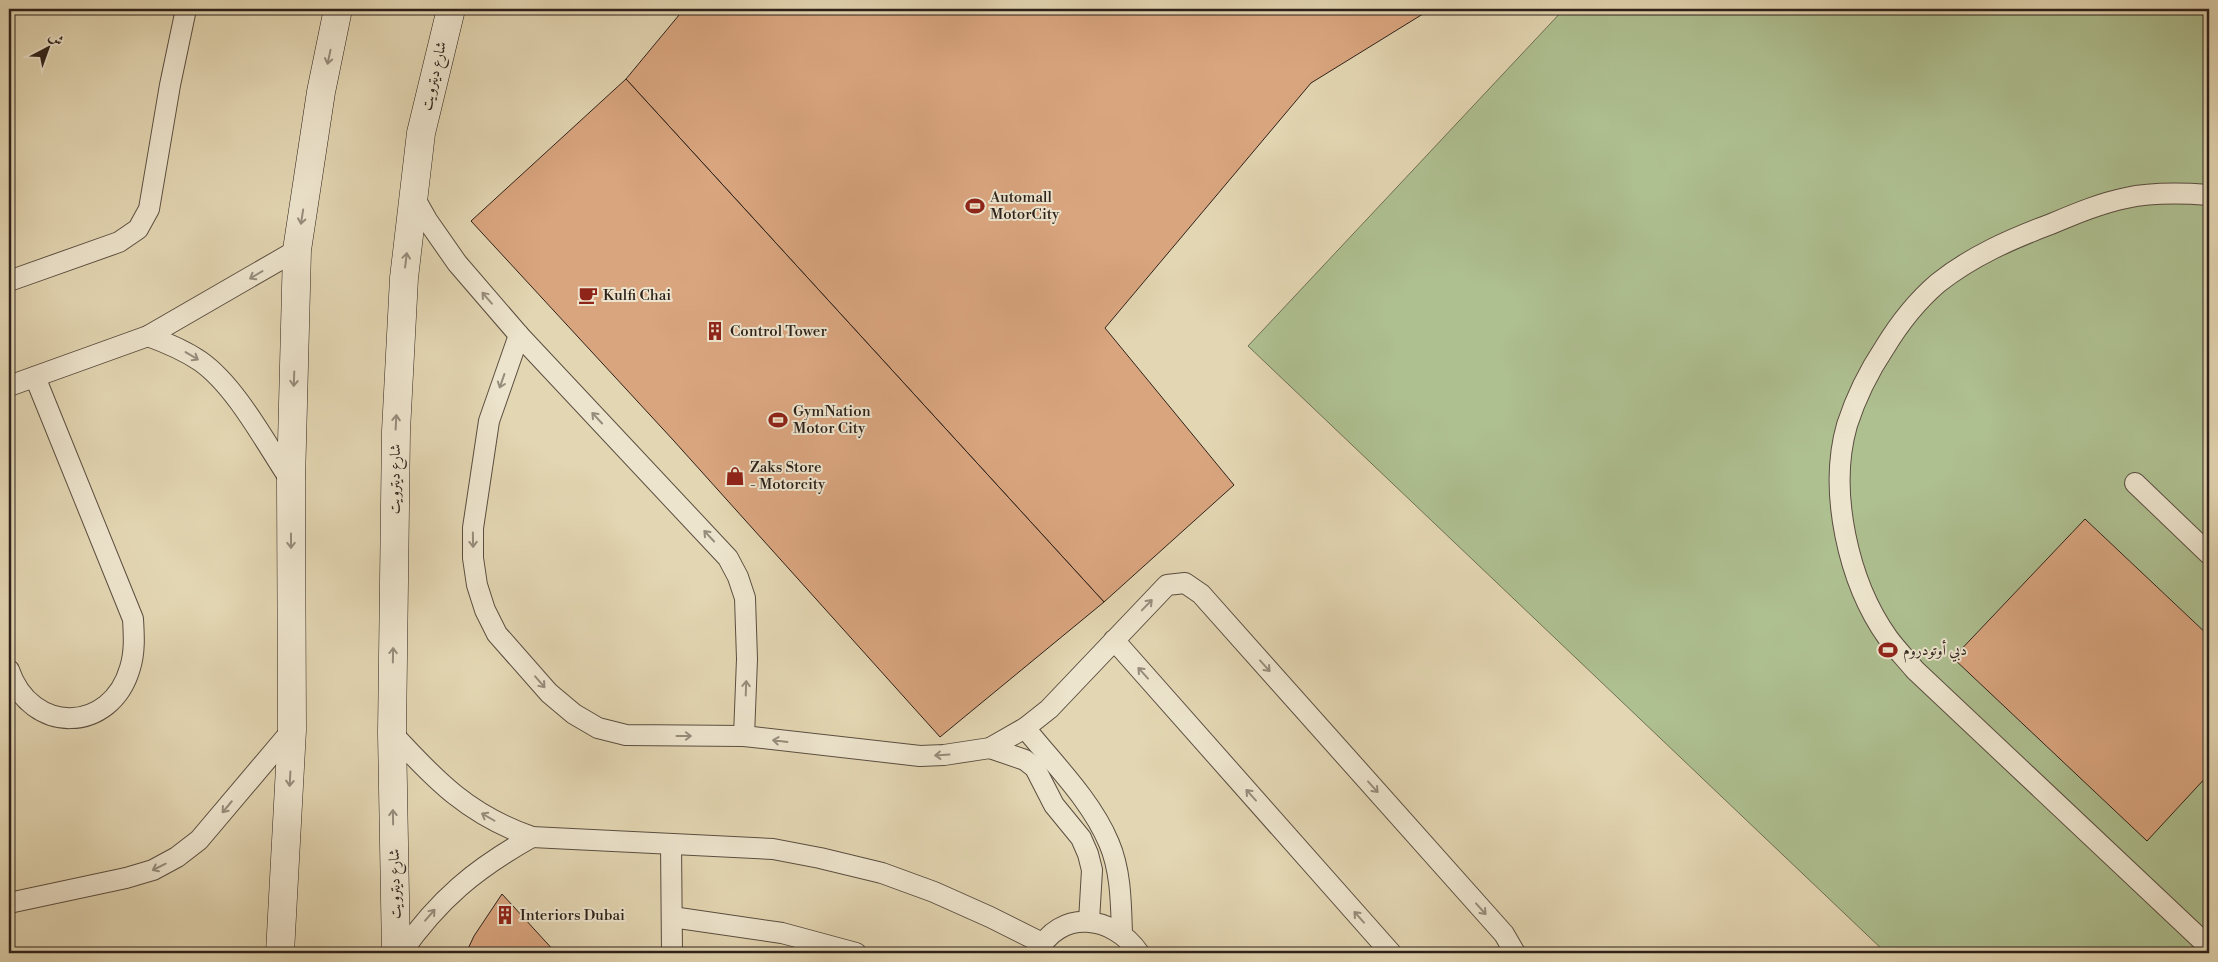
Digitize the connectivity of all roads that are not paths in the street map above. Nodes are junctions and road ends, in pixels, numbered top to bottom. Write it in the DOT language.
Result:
graph roads {
  1 [pos="186,9"];
  2 [pos="338,9"];
  3 [pos="451,9"];
  4 [pos="2209,195"];
  5 [pos="414,198"];
  6 [pos="297,250"];
  7 [pos="9,281"];
  8 [pos="519,335"];
  9 [pos="148,336"];
  10 [pos="35,377"];
  11 [pos="9,386"];
  12 [pos="291,481"];
  13 [pos="2135,483"];
  14 [pos="2209,554"];
  15 [pos="1114,640"];
  16 [pos="9,670"];
  17 [pos="1025,728"];
  18 [pos="292,730"];
  19 [pos="392,732"];
  20 [pos="744,736"];
  21 [pos="990,748"];
  22 [pos="532,837"];
  23 [pos="672,844"];
  24 [pos="9,903"];
  25 [pos="672,917"];
  26 [pos="1089,922"];
  27 [pos="1122,934"];
  28 [pos="2209,947"];
  29 [pos="1040,948"];
  30 [pos="280,953"];
  31 [pos="396,953"];
  32 [pos="401,953"];
  33 [pos="672,953"];
  34 [pos="856,953"];
  35 [pos="1139,953"];
  36 [pos="1391,953"];
  37 [pos="1515,953"];
  1 -- 7 [label="lane"];
  2 -- 6 [label="street, one-way"];
  3 -- 5 [label="street, شارع ديترويت"];
  4 -- 28 [label="lane"];
  8 -- 5 [label="lane, one-way"];
  19 -- 5 [label="street, شارع ديترويت, one-way"];
  6 -- 9 [label="lane, one-way"];
  6 -- 12 [label="street, one-way"];
  20 -- 8 [label="lane, one-way"];
  8 -- 20 [label="lane, one-way"];
  9 -- 10 [label="lane"];
  9 -- 12 [label="lane, one-way"];
  10 -- 11 [label="lane"];
  10 -- 16 [label="lane"];
  12 -- 18 [label="street, one-way"];
  13 -- 14 [label="lane"];
  15 -- 17 [label="lane"];
  36 -- 15 [label="lane, one-way"];
  15 -- 37 [label="lane, one-way"];
  17 -- 21 [label="lane"];
  17 -- 27 [label="lane"];
  18 -- 24 [label="lane, one-way"];
  18 -- 30 [label="street, one-way"];
  22 -- 19 [label="lane, one-way"];
  31 -- 19 [label="street, شارع ديترويت, one-way"];
  21 -- 20 [label="lane, one-way"];
  21 -- 26 [label="lane"];
  22 -- 23 [label="lane"];
  32 -- 22 [label="lane, one-way"];
  23 -- 25 [label="lane"];
  23 -- 29 [label="lane"];
  25 -- 33 [label="lane"];
  25 -- 34 [label="lane"];
  26 -- 27 [label="lane"];
  26 -- 29 [label="lane"];
  27 -- 35 [label="lane"];
}
